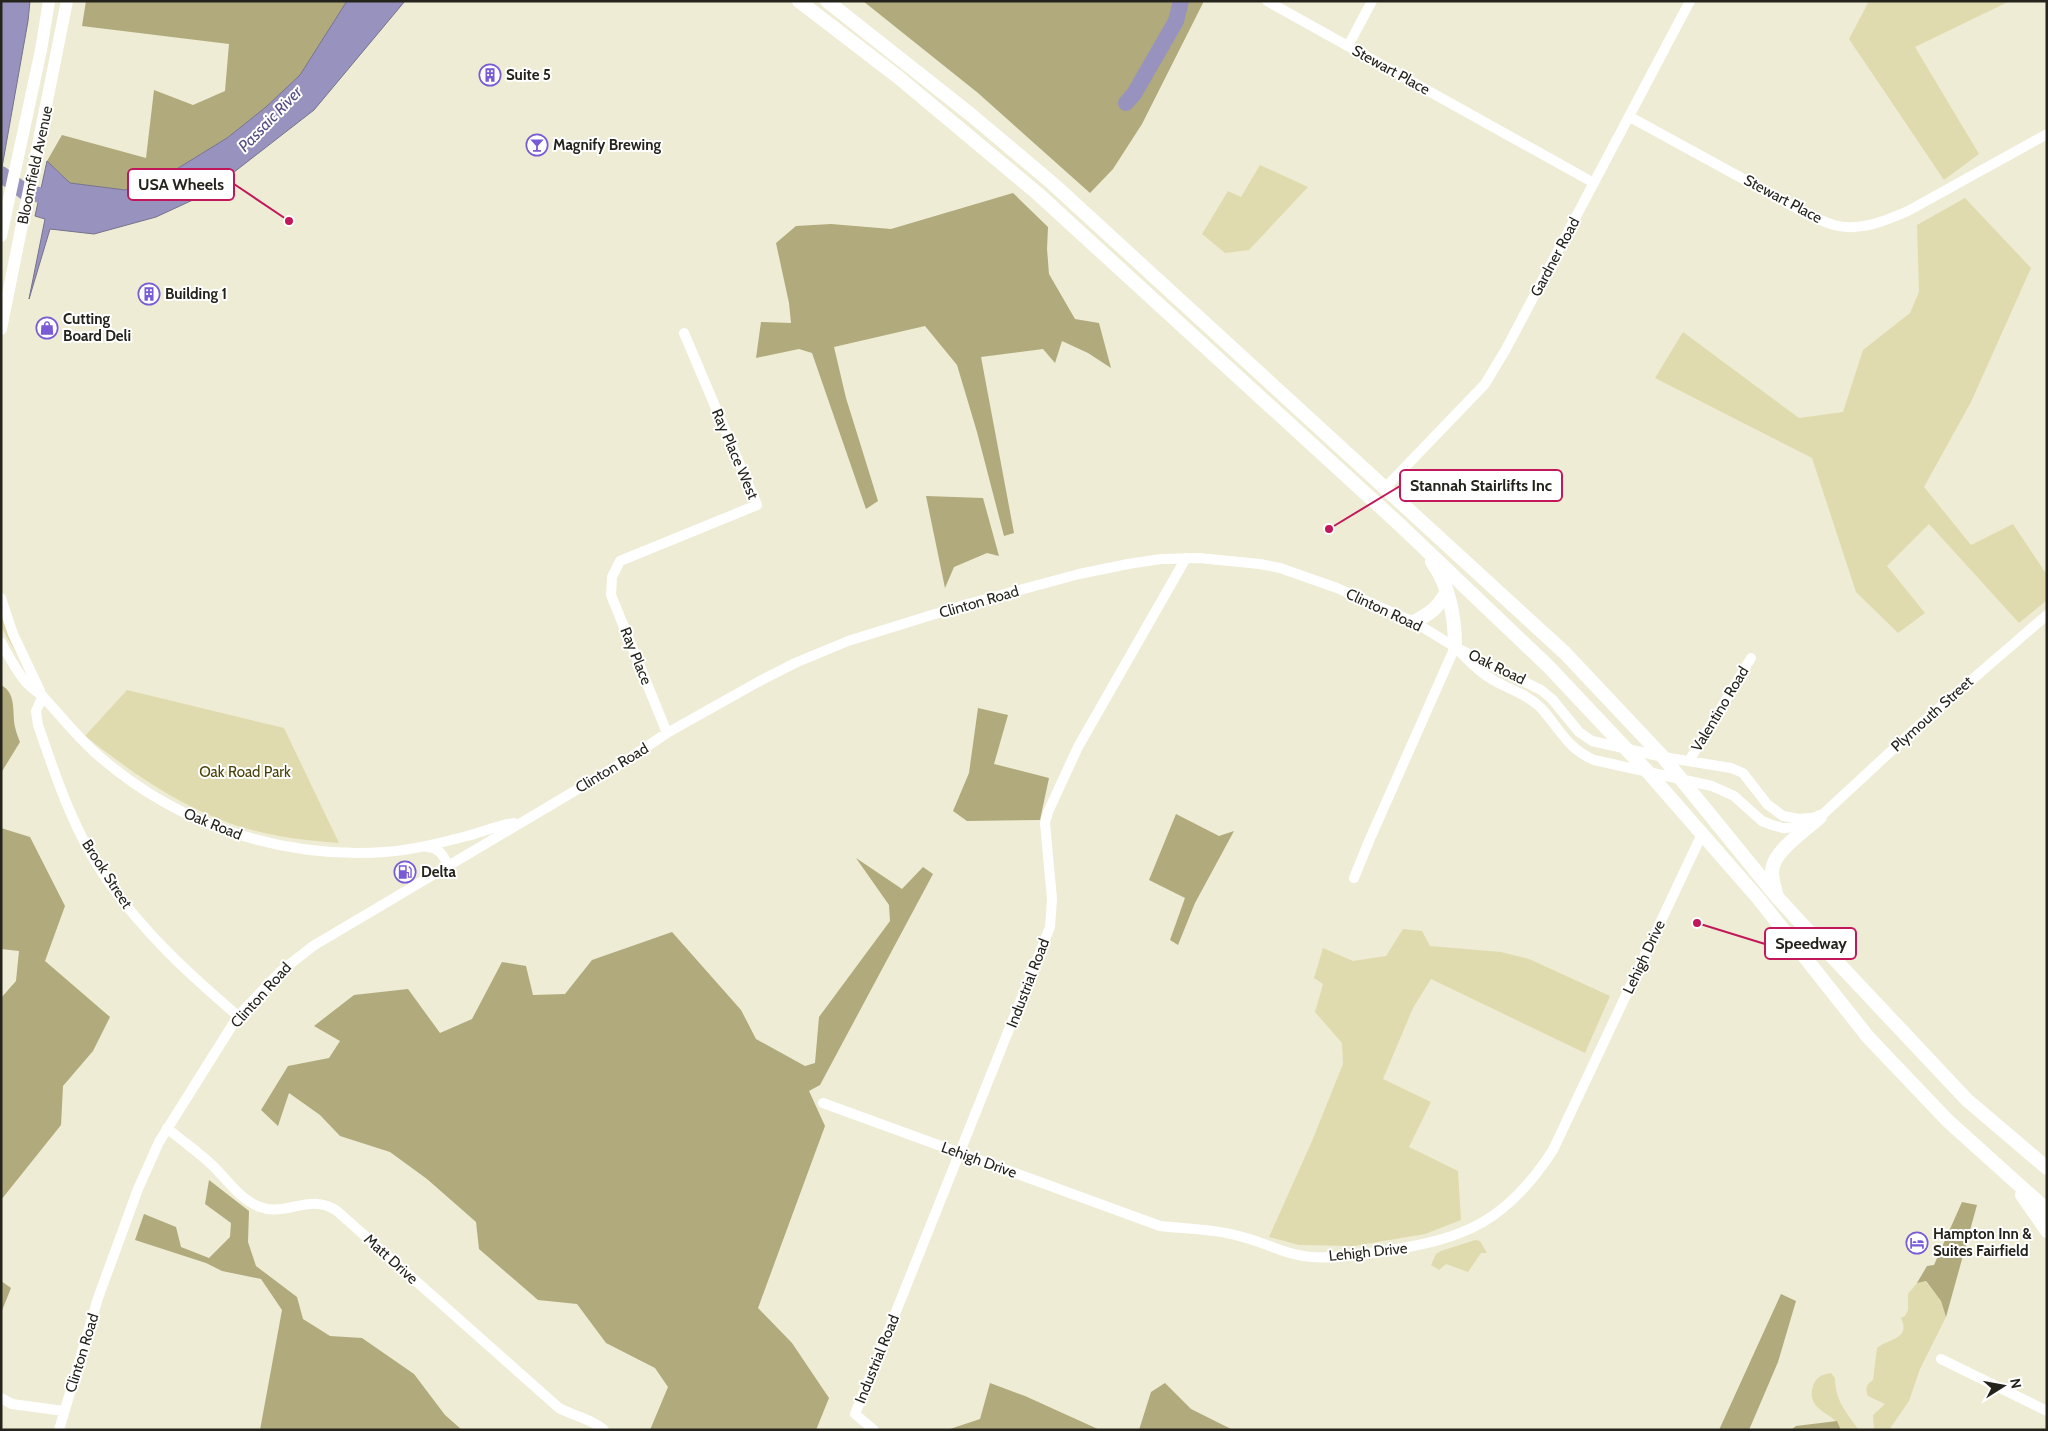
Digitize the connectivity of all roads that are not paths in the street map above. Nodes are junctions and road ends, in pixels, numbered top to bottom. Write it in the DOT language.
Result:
graph roads {
  1 [pos="49,1"];
  2 [pos="67,1"];
  3 [pos="800,1"];
  4 [pos="827,1"];
  5 [pos="1266,1"];
  6 [pos="1372,1"];
  7 [pos="1690,1"];
  8 [pos="1348,46"];
  9 [pos="1630,117"];
  10 [pos="2047,134"];
  11 [pos="1594,183"];
  12 [pos="1,236"];
  13 [pos="1,329"];
  14 [pos="684,333"];
  15 [pos="1385,488"];
  16 [pos="1400,525"];
  17 [pos="1186,558"];
  18 [pos="612,577"];
  19 [pos="1447,591"];
  20 [pos="1,598"];
  21 [pos="2047,614"];
  22 [pos="1414,622"];
  23 [pos="1,642"];
  24 [pos="1455,646"];
  25 [pos="1751,658"];
  26 [pos="43,696"];
  27 [pos="667,733"];
  28 [pos="1625,748"];
  29 [pos="1664,757"];
  30 [pos="1689,761"];
  31 [pos="1647,771"];
  32 [pos="1679,778"];
  33 [pos="1820,817"];
  34 [pos="520,822"];
  35 [pos="1702,834"];
  36 [pos="425,847"];
  37 [pos="448,865"];
  38 [pos="1354,878"];
  39 [pos="1777,896"];
  40 [pos="238,1016"];
  41 [pos="823,1103"];
  42 [pos="166,1128"];
  43 [pos="960,1153"];
  44 [pos="2047,1168"];
  45 [pos="2010,1178"];
  46 [pos="2047,1210"];
  47 [pos="2047,1231"];
  48 [pos="1941,1359"];
  49 [pos="1,1398"];
  50 [pos="64,1411"];
  51 [pos="2047,1411"];
  52 [pos="59,1430"];
  53 [pos="604,1430"];
  54 [pos="874,1430"];
  1 -- 12 [label="main road, Bloomfield Avenue"];
  2 -- 13 [label="main road, Bloomfield Avenue"];
  3 -- 16 [label="highway"];
  4 -- 15 [label="highway"];
  5 -- 8 [label="street, Stewart Place"];
  6 -- 8 [label="street"];
  7 -- 9 [label="street, Gardner Road"];
  8 -- 11 [label="street, Stewart Place"];
  9 -- 10 [label="street, Stewart Place"];
  9 -- 11 [label="street, Gardner Road"];
  11 -- 15 [label="street, Gardner Road"];
  14 -- 18 [label="street, Ray Place West"];
  15 -- 29 [label="highway"];
  16 -- 19 [label="highway"];
  16 -- 28 [label="highway"];
  17 -- 22 [label="street, Clinton Road"];
  17 -- 27 [label="street, Clinton Road"];
  17 -- 43 [label="street, Industrial Road"];
  18 -- 27 [label="street, Ray Place"];
  19 -- 22 [label="highway"];
  19 -- 24 [label="highway"];
  20 -- 26 [label="street, Oak Road"];
  21 -- 33 [label="street, Plymouth Street"];
  22 -- 24 [label="street, Clinton Road"];
  23 -- 26 [label="street, Oak Road"];
  24 -- 28 [label="street, Oak Road"];
  24 -- 31 [label="street, Oak Road"];
  24 -- 38 [label="street"];
  25 -- 30 [label="street, Valentino Road"];
  26 -- 36 [label="street, Oak Road"];
  26 -- 40 [label="street, Brook Street"];
  27 -- 34 [label="street, Clinton Road"];
  28 -- 29 [label="street, Oak Road"];
  28 -- 31 [label="highway"];
  29 -- 30 [label="street"];
  29 -- 32 [label="highway"];
  30 -- 33 [label="street"];
  31 -- 32 [label="street, Oak Road"];
  31 -- 35 [label="highway"];
  32 -- 33 [label="street, Plymouth Street"];
  32 -- 39 [label="highway"];
  33 -- 39 [label="highway"];
  34 -- 36 [label="street, Oak Road"];
  34 -- 37 [label="street, Clinton Road"];
  35 -- 43 [label="street, Lehigh Drive"];
  35 -- 45 [label="highway"];
  36 -- 37 [label="street"];
  37 -- 40 [label="street, Clinton Road"];
  39 -- 44 [label="highway"];
  40 -- 42 [label="street, Clinton Road"];
  41 -- 43 [label="street, Lehigh Drive"];
  42 -- 50 [label="street, Clinton Road"];
  42 -- 53 [label="street, Matt Drive"];
  43 -- 54 [label="street, Industrial Road"];
  45 -- 46 [label="highway"];
  45 -- 47 [label="highway"];
  48 -- 51 [label="street"];
  49 -- 50 [label="street"];
  50 -- 52 [label="street, Clinton Road"];
}
